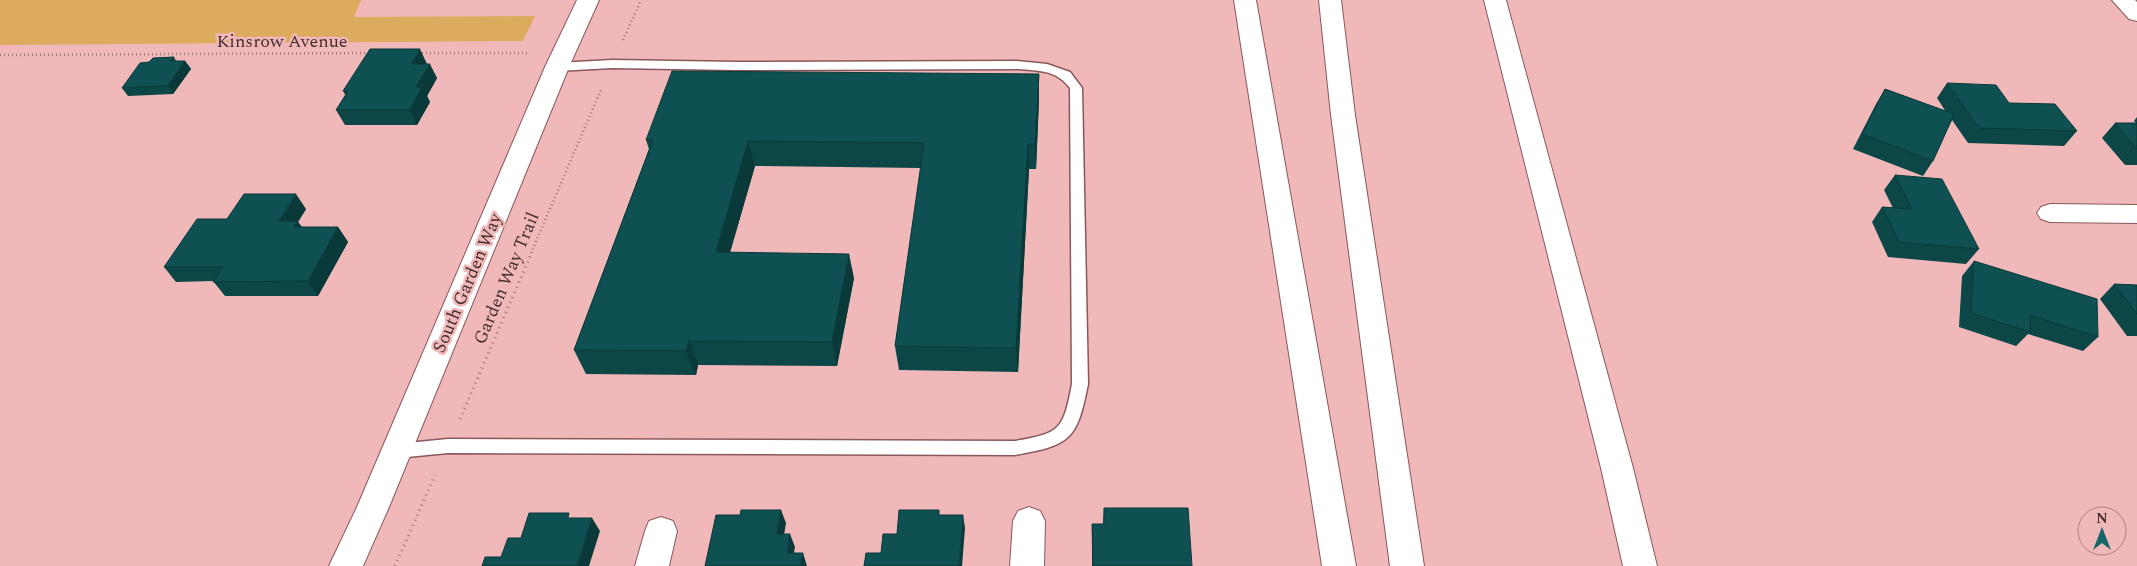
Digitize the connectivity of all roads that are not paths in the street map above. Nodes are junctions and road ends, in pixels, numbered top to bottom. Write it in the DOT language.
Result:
graph roads {
  1 [pos="588,0"];
  2 [pos="1245,0"];
  3 [pos="1330,0"];
  4 [pos="1495,0"];
  5 [pos="2123,0"];
  6 [pos="2137,14"];
  7 [pos="560,60"];
  8 [pos="2050,213"];
  9 [pos="2137,214"];
  10 [pos="397,451"];
  11 [pos="1029,521"];
  12 [pos="661,532"];
  13 [pos="346,566"];
  14 [pos="652,566"];
  15 [pos="1028,566"];
  16 [pos="1339,566"];
  17 [pos="1407,566"];
  18 [pos="1640,566"];
  1 -- 7 [label="main road, South Garden Way"];
  2 -- 16 [label="main road"];
  3 -- 17 [label="main road"];
  4 -- 18 [label="main road"];
  5 -- 6 [label="main road"];
  7 -- 10 [label="main road, South Garden Way"];
  7 -- 10 [label="lane"];
  8 -- 9 [label="main road"];
  10 -- 13 [label="main road, South Garden Way"];
  11 -- 15 [label="main road"];
  12 -- 14 [label="main road"];
}
